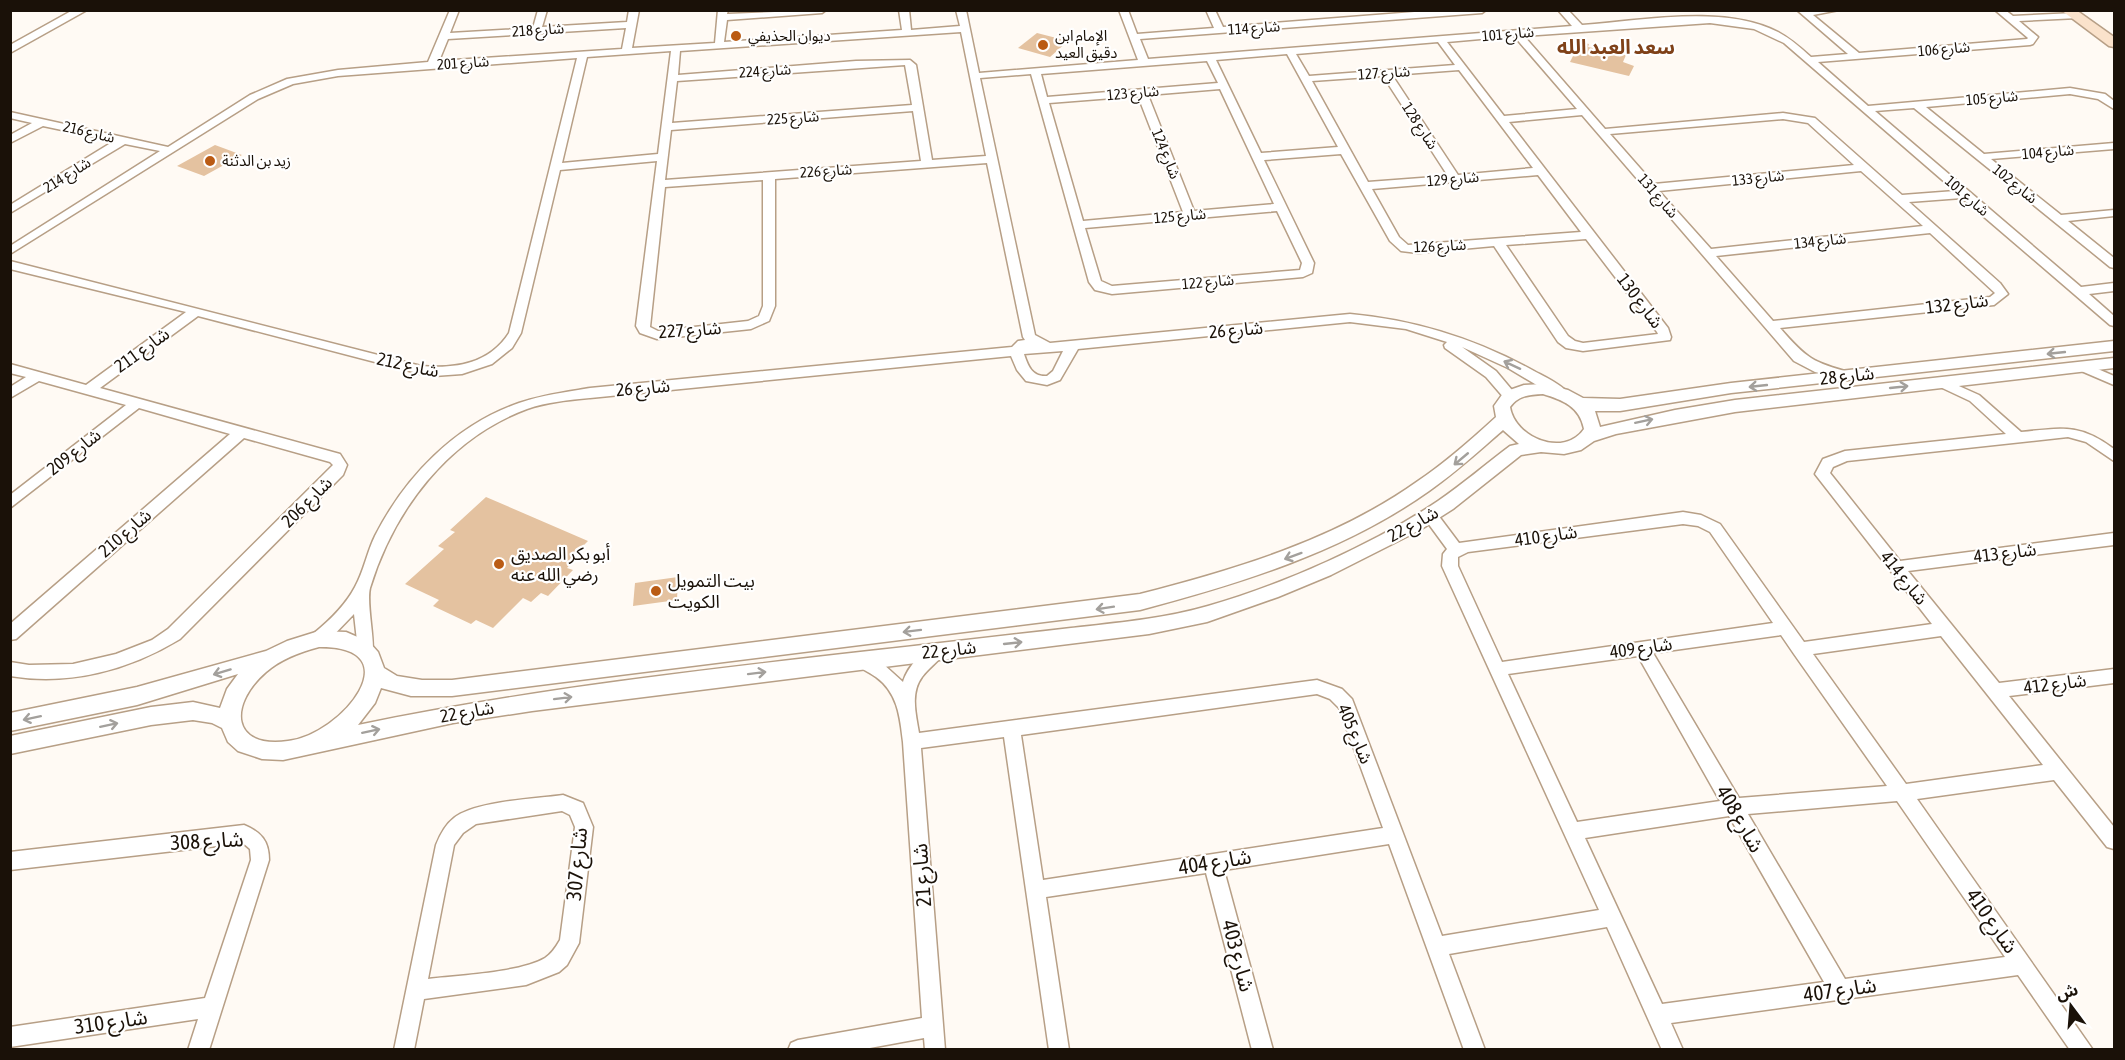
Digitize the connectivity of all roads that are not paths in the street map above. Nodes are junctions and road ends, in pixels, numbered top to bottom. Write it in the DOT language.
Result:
graph roads {
  1 [pos="65,10"];
  2 [pos="82,10"];
  3 [pos="455,10"];
  4 [pos="543,10"];
  5 [pos="634,10"];
  6 [pos="822,10"];
  7 [pos="904,10"];
  8 [pos="961,10"];
  9 [pos="1123,10"];
  10 [pos="1210,10"];
  11 [pos="1304,10"];
  12 [pos="1482,10"];
  13 [pos="1562,10"];
  14 [pos="1649,10"];
  15 [pos="1835,10"];
  16 [pos="1999,10"];
  17 [pos="816,11"];
  18 [pos="1469,11"];
  19 [pos="1802,12"];
  20 [pos="2071,13"];
  21 [pos="723,14"];
  22 [pos="1383,14"];
  23 [pos="2012,19"];
  24 [pos="1661,22"];
  25 [pos="1312,24"];
  26 [pos="631,25"];
  27 [pos="1579,28"];
  28 [pos="964,29"];
  29 [pos="537,30"];
  30 [pos="1220,30"];
  31 [pos="907,33"];
  32 [pos="1517,34"];
  33 [pos="444,36"];
  34 [pos="1133,37"];
  35 [pos="10,40"];
  36 [pos="1441,40"];
  37 [pos="2115,43"];
  38 [pos="719,45"];
  39 [pos="676,48"];
  40 [pos="10,50"];
  41 [pos="856,50"];
  42 [pos="1290,51"];
  43 [pos="626,52"];
  44 [pos="583,55"];
  45 [pos="1857,56"];
  46 [pos="1210,57"];
  47 [pos="1808,60"];
  48 [pos="1144,62"];
  49 [pos="432,65"];
  50 [pos="1462,67"];
  51 [pos="1035,71"];
  52 [pos="1386,73"];
  53 [pos="974,76"];
  54 [pos="673,78"];
  55 [pos="1305,79"];
  56 [pos="1223,86"];
  57 [pos="1142,93"];
  58 [pos="1044,100"];
  59 [pos="1916,104"];
  60 [pos="2115,106"];
  61 [pos="918,108"];
  62 [pos="1866,109"];
  63 [pos="1584,112"];
  64 [pos="10,115"];
  65 [pos="1502,119"];
  66 [pos="42,122"];
  67 [pos="667,127"];
  68 [pos="1602,132"];
  69 [pos="10,140"];
  70 [pos="123,140"];
  71 [pos="2115,146"];
  72 [pos="168,150"];
  73 [pos="1345,150"];
  74 [pos="664,157"];
  75 [pos="1256,157"];
  76 [pos="1982,157"];
  77 [pos="991,159"];
  78 [pos="927,164"];
  79 [pos="556,167"];
  80 [pos="1864,167"];
  81 [pos="1542,171"];
  82 [pos="770,175"];
  83 [pos="1455,178"];
  84 [pos="661,184"];
  85 [pos="1365,186"];
  86 [pos="1651,188"];
  87 [pos="1964,194"];
  88 [pos="1899,199"];
  89 [pos="1280,207"];
  90 [pos="10,210"];
  91 [pos="2115,213"];
  92 [pos="1190,215"];
  93 [pos="2059,219"];
  94 [pos="1080,225"];
  95 [pos="1932,229"];
  96 [pos="1589,235"];
  97 [pos="1498,243"];
  98 [pos="10,251"];
  99 [pos="1707,253"];
  100 [pos="2115,264"];
  101 [pos="10,266"];
  102 [pos="2115,287"];
  103 [pos="2078,291"];
  104 [pos="196,311"];
  105 [pos="2115,322"];
  106 [pos="1770,325"];
  107 [pos="1424,330"];
  108 [pos="1029,337"];
  109 [pos="1074,345"];
  110 [pos="2115,346"];
  111 [pos="1046,347"];
  112 [pos="1016,351"];
  113 [pos="1799,358"];
  114 [pos="2115,363"];
  115 [pos="2084,367"];
  116 [pos="10,368"];
  117 [pos="38,375"];
  118 [pos="1847,376"];
  119 [pos="1991,376"];
  120 [pos="2115,381"];
  121 [pos="1793,382"];
  122 [pos="1941,382"];
  123 [pos="88,390"];
  124 [pos="10,394"];
  125 [pos="1562,394"];
  126 [pos="1510,396"];
  127 [pos="138,402"];
  128 [pos="1983,402"];
  129 [pos="1579,403"];
  130 [pos="1504,419"];
  131 [pos="240,433"];
  132 [pos="1587,437"];
  133 [pos="2018,438"];
  134 [pos="1544,446"];
  135 [pos="2115,456"];
  136 [pos="10,503"];
  137 [pos="1430,515"];
  138 [pos="2115,539"];
  139 [pos="1457,551"];
  140 [pos="1896,567"];
  141 [pos="362,590"];
  142 [pos="1785,628"];
  143 [pos="1945,629"];
  144 [pos="10,634"];
  145 [pos="319,639"];
  146 [pos="1641,647"];
  147 [pos="1800,649"];
  148 [pos="366,650"];
  149 [pos="937,651"];
  150 [pos="277,654"];
  151 [pos="862,660"];
  152 [pos="10,669"];
  153 [pos="1498,669"];
  154 [pos="376,673"];
  155 [pos="2115,676"];
  156 [pos="1995,691"];
  157 [pos="906,701"];
  158 [pos="10,722"];
  159 [pos="229,722"];
  160 [pos="1011,728"];
  161 [pos="912,742"];
  162 [pos="314,743"];
  163 [pos="10,745"];
  164 [pos="2059,771"];
  165 [pos="1902,793"];
  166 [pos="1733,807"];
  167 [pos="1573,831"];
  168 [pos="1395,835"];
  169 [pos="2113,837"];
  170 [pos="10,861"];
  171 [pos="1213,863"];
  172 [pos="1035,890"];
  173 [pos="1612,917"];
  174 [pos="1436,947"];
  175 [pos="2023,964"];
  176 [pos="417,990"];
  177 [pos="1840,990"];
  178 [pos="212,1007"];
  179 [pos="1657,1015"];
  180 [pos="933,1026"];
  181 [pos="10,1037"];
  182 [pos="800,1049"];
  183 [pos="198,1050"];
  184 [pos="404,1050"];
  185 [pos="935,1050"];
  186 [pos="1059,1050"];
  187 [pos="1263,1050"];
  188 [pos="1475,1050"];
  189 [pos="1673,1050"];
  190 [pos="2083,1050"];
  1 -- 35 [label="street"];
  2 -- 40 [label="street"];
  3 -- 33 [label="street"];
  4 -- 29 [label="street"];
  5 -- 26 [label="street"];
  6 -- 17 [label="street"];
  7 -- 31 [label="street"];
  8 -- 28 [label="street"];
  9 -- 34 [label="street"];
  10 -- 30 [label="street"];
  11 -- 25 [label="street"];
  12 -- 18 [label="street, شارع 114"];
  13 -- 27 [label="street"];
  14 -- 24 [label="street"];
  15 -- 19 [label="street"];
  16 -- 23 [label="street, شارع 106"];
  17 -- 21 [label="street"];
  18 -- 22 [label="street, شارع 114"];
  19 -- 45 [label="street"];
  20 -- 23 [label="street"];
  20 -- 37 [label="main road"];
  21 -- 38 [label="street"];
  22 -- 25 [label="street, شارع 114"];
  23 -- 45 [label="street, شارع 106"];
  24 -- 27 [label="street, شارع 101"];
  24 -- 47 [label="street, شارع 101"];
  25 -- 30 [label="street, شارع 114"];
  26 -- 29 [label="street, شارع 218"];
  26 -- 43 [label="street"];
  27 -- 32 [label="street, شارع 101"];
  28 -- 31 [label="street, شارع 201"];
  28 -- 53 [label="street"];
  29 -- 33 [label="street, شارع 218"];
  30 -- 34 [label="street, شارع 114"];
  31 -- 41 [label="street, شارع 201"];
  32 -- 36 [label="street, شارع 101"];
  32 -- 63 [label="street, شارع 131"];
  33 -- 49 [label="street"];
  34 -- 48 [label="street"];
  36 -- 42 [label="street, شارع 101"];
  36 -- 50 [label="street, شارع 130"];
  38 -- 39 [label="street, شارع 201"];
  38 -- 41 [label="street, شارع 201"];
  39 -- 43 [label="street, شارع 201"];
  39 -- 54 [label="street, شارع 227"];
  41 -- 54 [label="street, شارع 224"];
  41 -- 61 [label="street, شارع 224"];
  42 -- 46 [label="street, شارع 101"];
  42 -- 55 [label="street, شارع 126"];
  43 -- 44 [label="street, شارع 201"];
  44 -- 49 [label="street, شارع 201"];
  44 -- 79 [label="street, شارع 212"];
  45 -- 47 [label="street, شارع 106"];
  46 -- 48 [label="street, شارع 101"];
  46 -- 56 [label="street, شارع 122"];
  47 -- 62 [label="street, شارع 101"];
  48 -- 51 [label="street, شارع 101"];
  49 -- 72 [label="street, شارع 201"];
  50 -- 52 [label="street, شارع 127"];
  50 -- 65 [label="street, شارع 130"];
  51 -- 53 [label="street, شارع 101"];
  51 -- 58 [label="street, شارع 122"];
  52 -- 55 [label="street, شارع 127"];
  52 -- 83 [label="street, شارع 128"];
  53 -- 77 [label="street"];
  54 -- 67 [label="street, شارع 227"];
  55 -- 73 [label="street, شارع 126"];
  56 -- 57 [label="street, شارع 123"];
  56 -- 75 [label="street, شارع 122"];
  57 -- 58 [label="street, شارع 123"];
  57 -- 92 [label="street, شارع 124"];
  58 -- 94 [label="street, شارع 122"];
  59 -- 60 [label="street, شارع 105"];
  59 -- 62 [label="street, شارع 105"];
  59 -- 76 [label="street, شارع 102"];
  61 -- 67 [label="street, شارع 225"];
  61 -- 78 [label="street, شارع 224"];
  62 -- 87 [label="street, شارع 101"];
  63 -- 65 [label="street"];
  63 -- 68 [label="street, شارع 131"];
  64 -- 66 [label="street, شارع 216"];
  65 -- 81 [label="street, شارع 130"];
  66 -- 69 [label="street"];
  66 -- 70 [label="street, شارع 216"];
  67 -- 74 [label="street, شارع 227"];
  68 -- 80 [label="street, شارع 132"];
  68 -- 86 [label="street, شارع 131"];
  70 -- 72 [label="street, شارع 216"];
  70 -- 90 [label="street, شارع 214"];
  71 -- 76 [label="street, شارع 104"];
  72 -- 98 [label="street, شارع 201"];
  73 -- 75 [label="street"];
  73 -- 85 [label="street, شارع 126"];
  74 -- 79 [label="street"];
  74 -- 84 [label="street, شارع 227"];
  75 -- 89 [label="street, شارع 122"];
  76 -- 93 [label="street, شارع 102"];
  77 -- 78 [label="street, شارع 226"];
  77 -- 108 [label="street"];
  78 -- 82 [label="street, شارع 226"];
  79 -- 104 [label="street, شارع 212"];
  80 -- 86 [label="street, شارع 133"];
  80 -- 88 [label="street, شارع 132"];
  81 -- 83 [label="street, شارع 129"];
  81 -- 96 [label="street, شارع 130"];
  82 -- 84 [label="street, شارع 226"];
  82 -- 84 [label="street, شارع 227"];
  83 -- 85 [label="street, شارع 129"];
  85 -- 97 [label="street, شارع 126"];
  86 -- 99 [label="street, شارع 131"];
  87 -- 88 [label="street"];
  87 -- 103 [label="street, شارع 101"];
  88 -- 95 [label="street, شارع 132"];
  89 -- 92 [label="street, شارع 125"];
  89 -- 94 [label="street, شارع 122"];
  91 -- 93 [label="street"];
  92 -- 94 [label="street, شارع 125"];
  93 -- 100 [label="street, شارع 102"];
  95 -- 99 [label="street, شارع 134"];
  95 -- 106 [label="street, شارع 132"];
  96 -- 97 [label="street, شارع 126"];
  96 -- 97 [label="street, شارع 130"];
  99 -- 106 [label="street, شارع 131"];
  101 -- 104 [label="street, شارع 212"];
  102 -- 103 [label="street"];
  103 -- 105 [label="street, شارع 101"];
  104 -- 123 [label="street, شارع 211"];
  106 -- 113 [label="street, شارع 131"];
  107 -- 109 [label="street, شارع 26"];
  125 -- 107 [label="street, شارع 26, one-way"];
  107 -- 126 [label="street, شارع 26"];
  108 -- 111 [label="street"];
  108 -- 112 [label="street"];
  109 -- 111 [label="street, شارع 26"];
  109 -- 112 [label="street"];
  110 -- 118 [label="street, شارع 28, one-way"];
  111 -- 112 [label="street, شارع 26"];
  112 -- 141 [label="street, شارع 26"];
  113 -- 118 [label="street, شارع 131"];
  113 -- 121 [label="street"];
  114 -- 115 [label="street, شارع 28"];
  115 -- 119 [label="street, شارع 28"];
  115 -- 120 [label="street"];
  116 -- 117 [label="street, شارع 206"];
  117 -- 123 [label="street, شارع 206"];
  117 -- 124 [label="street"];
  118 -- 121 [label="street, شارع 28"];
  119 -- 122 [label="street, شارع 28"];
  119 -- 128 [label="street"];
  121 -- 129 [label="street, شارع 28, one-way"];
  122 -- 128 [label="street"];
  132 -- 122 [label="street, شارع 28, one-way"];
  123 -- 127 [label="street, شارع 206"];
  125 -- 126 [label="street"];
  125 -- 129 [label="street"];
  126 -- 130 [label="street"];
  127 -- 131 [label="street, شارع 206"];
  127 -- 136 [label="street, شارع 209"];
  128 -- 133 [label="street"];
  129 -- 132 [label="street"];
  130 -- 134 [label="street"];
  130 -- 154 [label="street, شارع 22, one-way"];
  131 -- 144 [label="street, شارع 210"];
  131 -- 152 [label="street, شارع 206"];
  132 -- 134 [label="street"];
  133 -- 135 [label="street, شارع 414"];
  133 -- 140 [label="street, شارع 414"];
  134 -- 137 [label="street, شارع 22"];
  137 -- 139 [label="street"];
  149 -- 137 [label="street, شارع 22, one-way"];
  138 -- 140 [label="street, شارع 413"];
  139 -- 142 [label="street, شارع 410"];
  139 -- 153 [label="street"];
  140 -- 143 [label="street, شارع 414"];
  141 -- 145 [label="street, شارع 26"];
  141 -- 148 [label="street, شارع 26"];
  142 -- 146 [label="street, شارع 409"];
  142 -- 147 [label="street, شارع 410"];
  143 -- 147 [label="street"];
  143 -- 156 [label="street, شارع 414"];
  145 -- 148 [label="street"];
  145 -- 150 [label="street"];
  146 -- 153 [label="street, شارع 409"];
  146 -- 166 [label="street, شارع 408"];
  147 -- 165 [label="street, شارع 410"];
  148 -- 154 [label="street"];
  149 -- 151 [label="street, شارع 22"];
  149 -- 157 [label="street, شارع 21"];
  150 -- 158 [label="street, one-way"];
  150 -- 159 [label="street"];
  151 -- 157 [label="street, شارع 21"];
  162 -- 151 [label="street, شارع 22, one-way"];
  153 -- 167 [label="street"];
  154 -- 162 [label="street"];
  155 -- 156 [label="street, شارع 412"];
  156 -- 164 [label="street, شارع 414"];
  157 -- 161 [label="street, شارع 21"];
  159 -- 162 [label="street"];
  163 -- 159 [label="street, one-way"];
  160 -- 161 [label="street, شارع 405"];
  160 -- 168 [label="street, شارع 405"];
  160 -- 172 [label="street"];
  161 -- 180 [label="street, شارع 21"];
  164 -- 165 [label="street"];
  164 -- 169 [label="street, شارع 414"];
  165 -- 166 [label="street"];
  165 -- 175 [label="street, شارع 410"];
  166 -- 167 [label="street"];
  166 -- 177 [label="street, شارع 408"];
  167 -- 173 [label="street"];
  168 -- 171 [label="street, شارع 404"];
  168 -- 174 [label="street, شارع 405"];
  170 -- 178 [label="street, شارع 308"];
  171 -- 172 [label="street, شارع 404"];
  171 -- 187 [label="street, شارع 403"];
  172 -- 186 [label="street"];
  173 -- 174 [label="street"];
  173 -- 179 [label="street"];
  174 -- 188 [label="street, شارع 405"];
  175 -- 177 [label="street, شارع 407"];
  175 -- 190 [label="street, شارع 410"];
  176 -- 176 [label="street, شارع 307"];
  176 -- 184 [label="street, شارع 307"];
  177 -- 179 [label="street, شارع 407"];
  178 -- 181 [label="street, شارع 310"];
  178 -- 183 [label="street, شارع 308"];
  179 -- 189 [label="street"];
  180 -- 182 [label="street"];
  180 -- 185 [label="street, شارع 21"];
}
